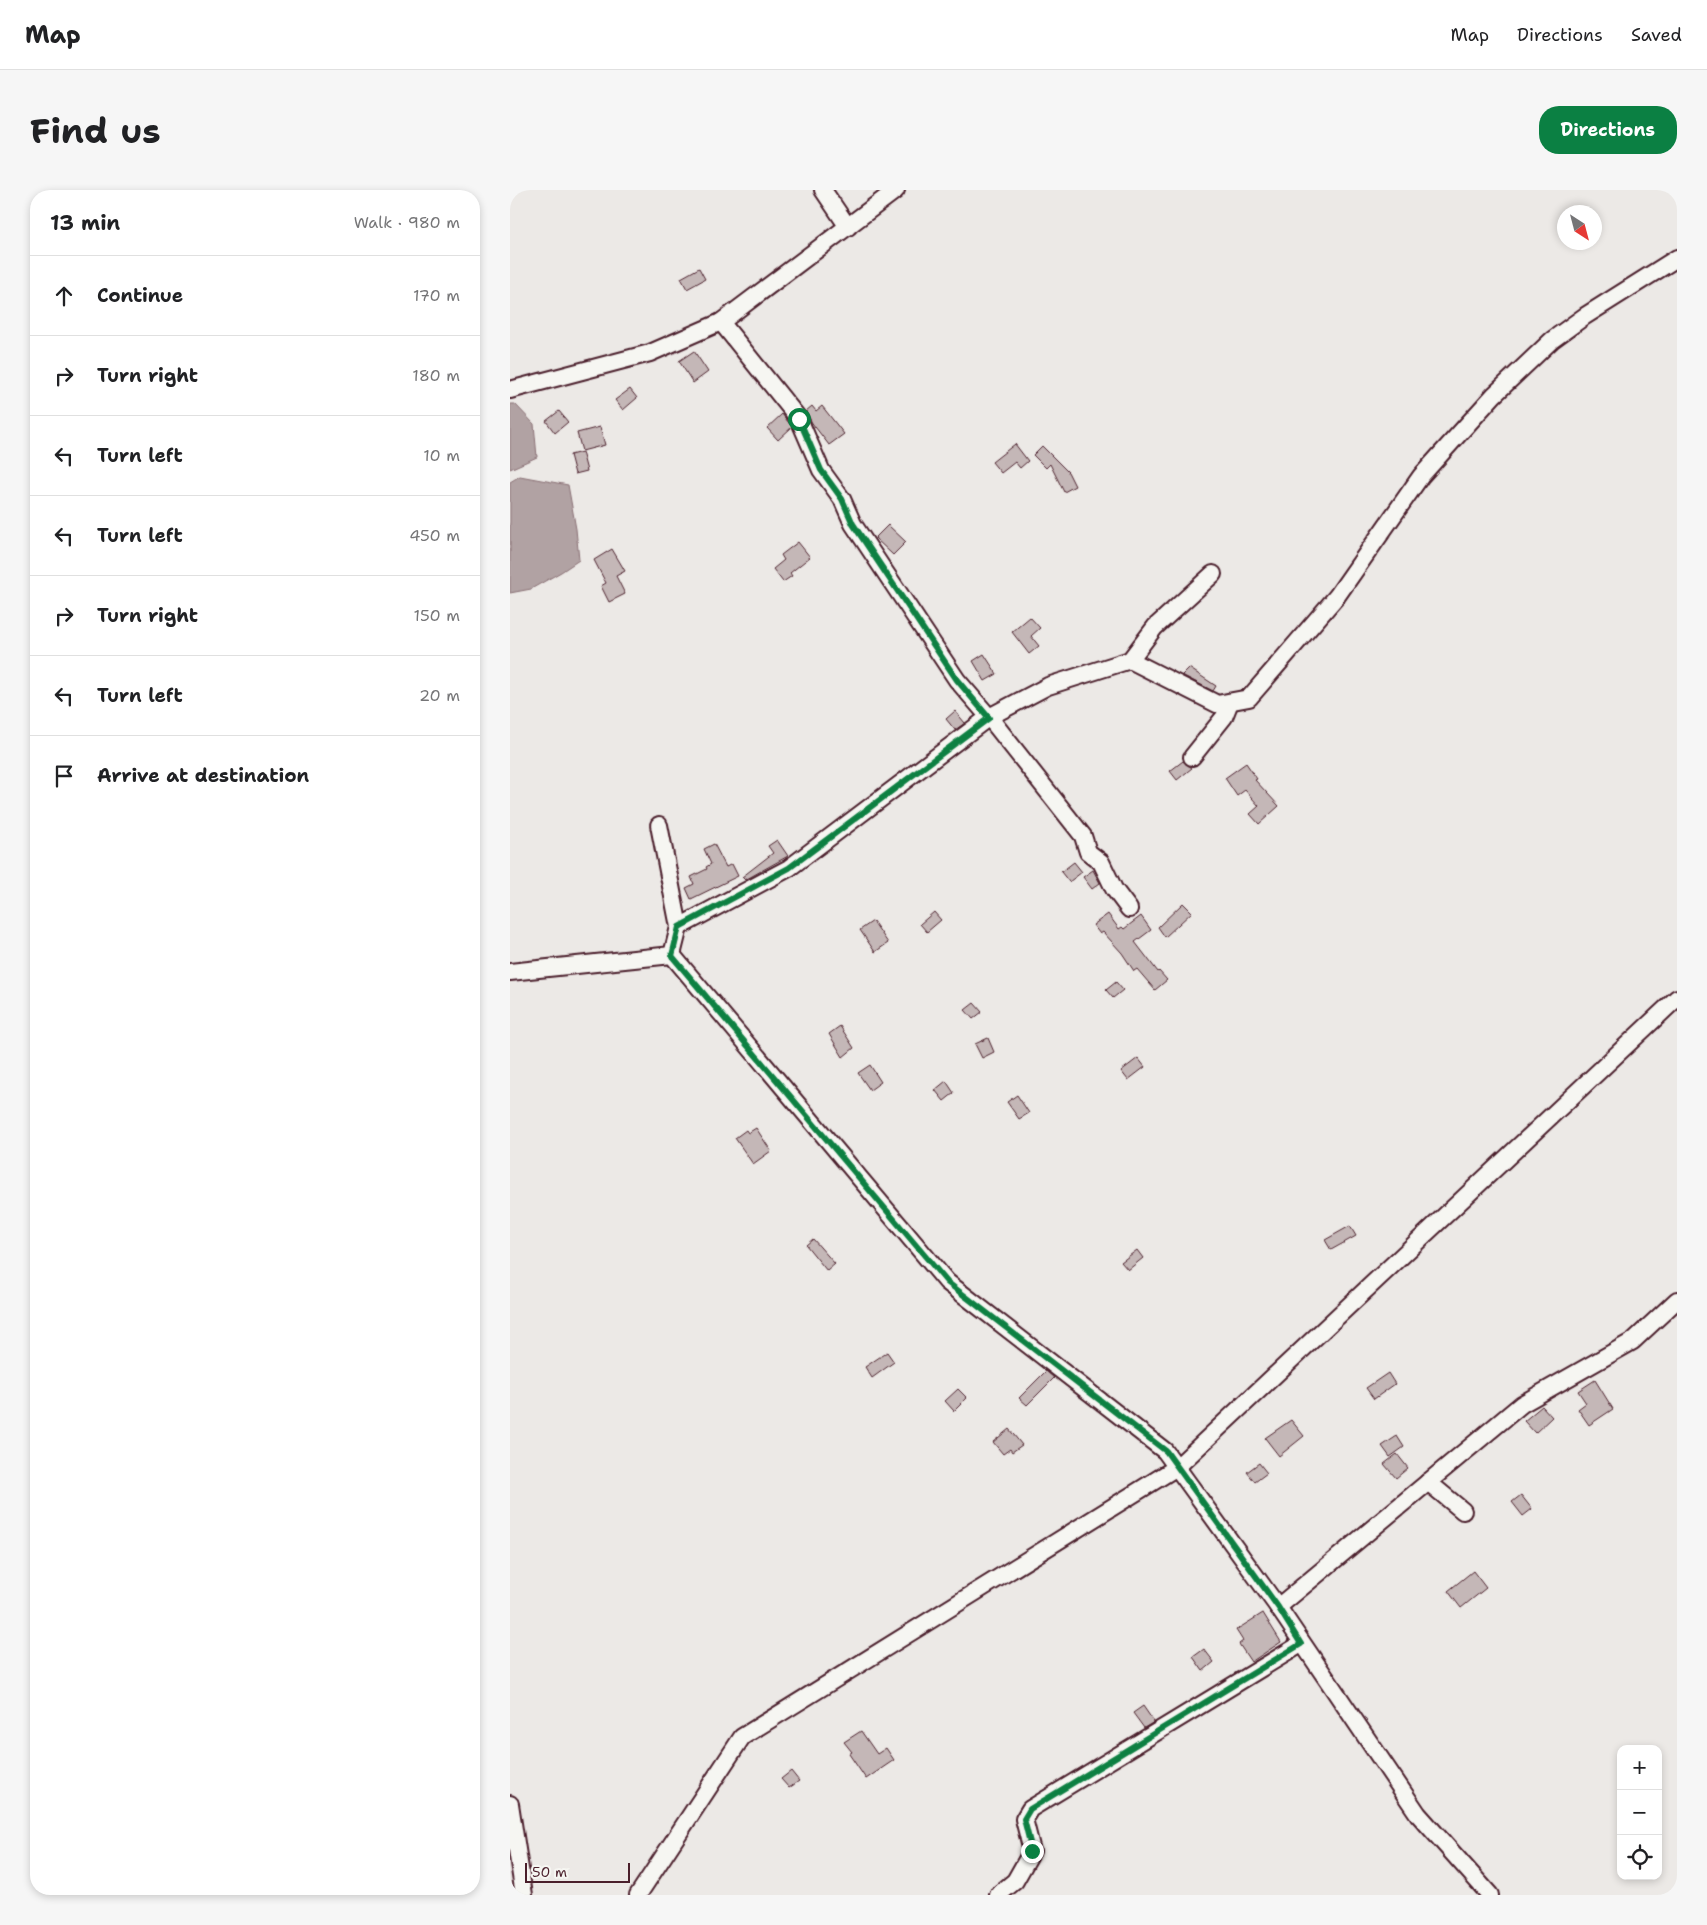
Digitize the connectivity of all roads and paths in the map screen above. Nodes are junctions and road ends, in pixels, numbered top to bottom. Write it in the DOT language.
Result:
graph roads {
  1 [pos="823,190"];
  2 [pos="896,190"];
  3 [pos="848,227"];
  4 [pos="1677,258"];
  5 [pos="721,322"];
  6 [pos="510,390"];
  7 [pos="1213,574"];
  8 [pos="1130,660"];
  9 [pos="1230,702"];
  10 [pos="989,718"];
  11 [pos="1192,757"];
  12 [pos="659,825"];
  13 [pos="1129,909"];
  14 [pos="679,927"];
  15 [pos="672,956"];
  16 [pos="510,972"];
  17 [pos="1677,998"];
  18 [pos="1677,1300"];
  19 [pos="1177,1467"];
  20 [pos="1428,1482"];
  21 [pos="1463,1511"];
  22 [pos="1278,1607"];
  23 [pos="1301,1644"];
  24 [pos="510,1804"];
  25 [pos="515,1876"];
  26 [pos="524,1895"];
  27 [pos="638,1895"];
  28 [pos="998,1895"];
  29 [pos="1490,1895"];
  1 -- 3 [label="street"];
  2 -- 3 [label="street"];
  3 -- 5 [label="street"];
  4 -- 9 [label="street"];
  5 -- 6 [label="street"];
  5 -- 10 [label="street"];
  7 -- 8 [label="street"];
  8 -- 9 [label="street"];
  8 -- 10 [label="street"];
  9 -- 11 [label="street"];
  10 -- 13 [label="street"];
  10 -- 14 [label="street"];
  12 -- 14 [label="street"];
  14 -- 15 [label="street"];
  15 -- 16 [label="street"];
  15 -- 19 [label="street"];
  17 -- 19 [label="street"];
  18 -- 20 [label="street"];
  19 -- 22 [label="street"];
  19 -- 27 [label="street"];
  20 -- 21 [label="street"];
  20 -- 22 [label="street"];
  22 -- 23 [label="street"];
  23 -- 28 [label="street"];
  23 -- 29 [label="street"];
  24 -- 25 [label="street"];
  25 -- 26 [label="street"];
}
